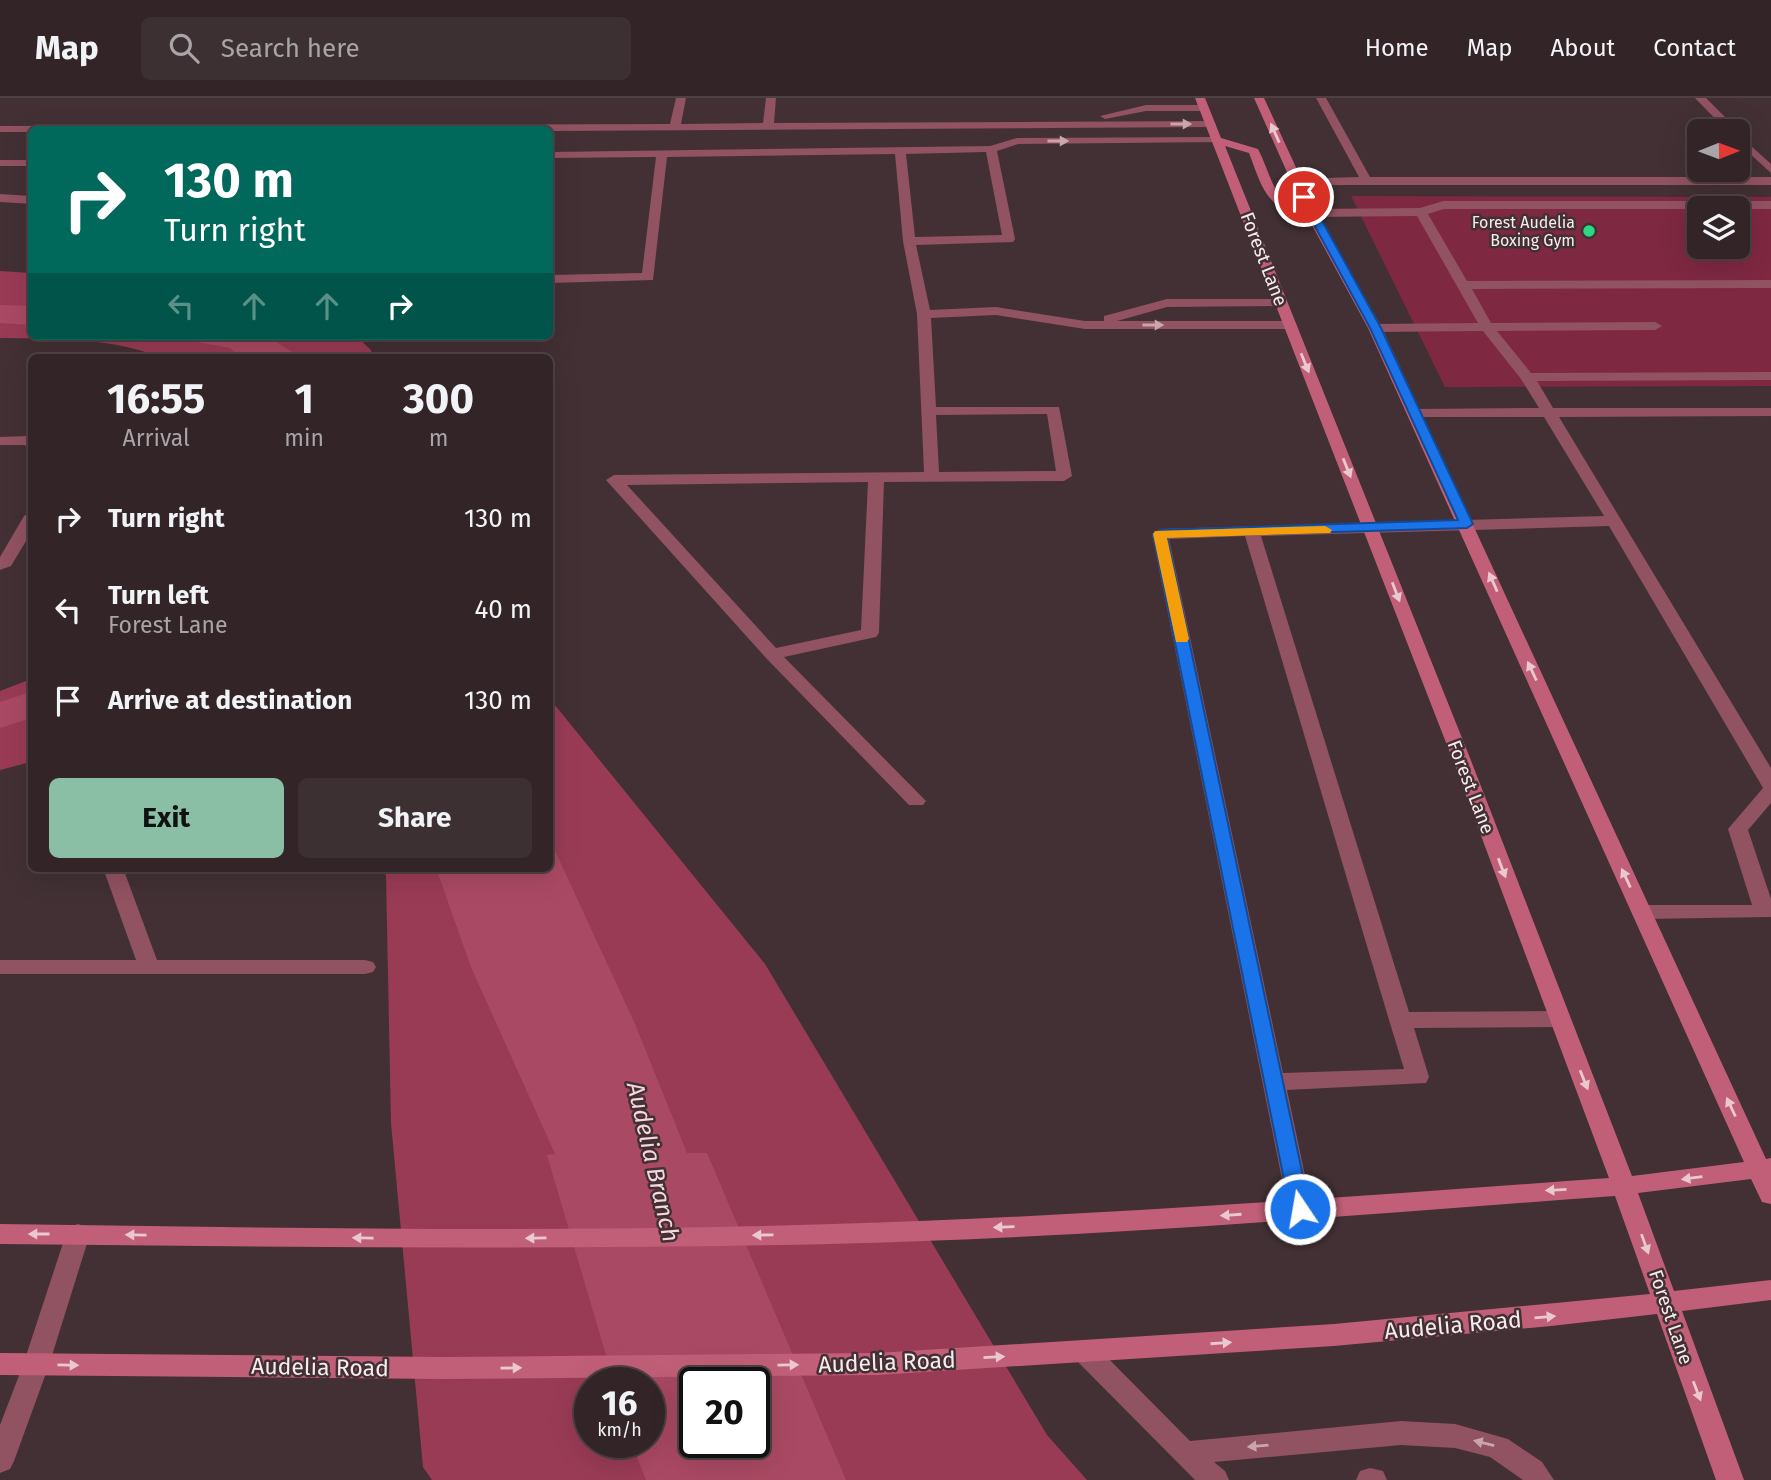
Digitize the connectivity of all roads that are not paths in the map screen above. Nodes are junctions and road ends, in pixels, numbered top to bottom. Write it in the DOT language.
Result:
graph roads {
  1 [pos="681,98"];
  2 [pos="771,98"];
  3 [pos="1259,98"];
  4 [pos="1321,98"];
  5 [pos="1700,98"];
  6 [pos="1202,103"];
  7 [pos="1131,111"];
  8 [pos="1720,119"];
  9 [pos="1211,124"];
  10 [pos="1063,125"];
  11 [pos="1135,125"];
  12 [pos="768,126"];
  13 [pos="553,127"];
  14 [pos="675,127"];
  15 [pos="0,129"];
  16 [pos="28,129"];
  17 [pos="1217,140"];
  18 [pos="1750,148"];
  19 [pos="991,149"];
  20 [pos="900,150"];
  21 [pos="662,154"];
  22 [pos="553,155"];
  23 [pos="0,163"];
  24 [pos="28,163"];
  25 [pos="1771,170"];
  26 [pos="1366,180"];
  27 [pos="1297,181"];
  28 [pos="1771,181"];
  29 [pos="0,198"];
  30 [pos="28,200"];
  31 [pos="1771,205"];
  32 [pos="1420,212"];
  33 [pos="1311,213"];
  34 [pos="909,241"];
  35 [pos="553,279"];
  36 [pos="1771,284"];
  37 [pos="1462,285"];
  38 [pos="1280,303"];
  39 [pos="924,314"];
  40 [pos="1085,325"];
  41 [pos="1290,325"];
  42 [pos="1655,326"];
  43 [pos="1486,327"];
  44 [pos="1375,328"];
  45 [pos="1771,376"];
  46 [pos="1527,377"];
  47 [pos="929,411"];
  48 [pos="1771,412"];
  49 [pos="1414,413"];
  50 [pos="1549,413"];
  51 [pos="0,441"];
  52 [pos="28,441"];
  53 [pos="932,477"];
  54 [pos="876,478"];
  55 [pos="1613,521"];
  56 [pos="28,523"];
  57 [pos="1467,524"];
  58 [pos="1371,529"];
  59 [pos="1252,532"];
  60 [pos="0,565"];
  61 [pos="772,654"];
  62 [pos="1771,785"];
  63 [pos="1771,791"];
  64 [pos="916,800"];
  65 [pos="114,872"];
  66 [pos="1642,912"];
  67 [pos="0,967"];
  68 [pos="149,967"];
  69 [pos="365,967"];
  70 [pos="1559,1019"];
  71 [pos="1400,1020"];
  72 [pos="1273,1082"];
  73 [pos="1765,1168"];
  74 [pos="1624,1186"];
  75 [pos="1771,1195"];
  76 [pos="1300,1209"];
  77 [pos="0,1234"];
  78 [pos="78,1234"];
  79 [pos="1771,1290"];
  80 [pos="1667,1303"];
  81 [pos="1085,1352"];
  82 [pos="0,1364"];
  83 [pos="36,1364"];
  84 [pos="1184,1452"];
  85 [pos="0,1461"];
  86 [pos="1215,1480"];
  87 [pos="1540,1480"];
  88 [pos="1730,1480"];
  1 -- 14 [label="lane"];
  2 -- 12 [label="lane"];
  27 -- 3 [label="main road, one-way"];
  4 -- 26 [label="lane"];
  5 -- 8 [label="lane"];
  6 -- 7 [label="lane"];
  6 -- 9 [label="main road, Forest Lane"];
  7 -- 10 [label="lane"];
  7 -- 11 [label="lane"];
  11 -- 9 [label="lane, one-way"];
  9 -- 17 [label="main road, Forest Lane"];
  10 -- 11 [label="lane"];
  10 -- 12 [label="lane"];
  12 -- 14 [label="lane"];
  13 -- 14 [label="lane"];
  15 -- 16 [label="lane"];
  19 -- 17 [label="lane, one-way"];
  17 -- 33 [label="main road"];
  17 -- 38 [label="main road, Forest Lane"];
  18 -- 25 [label="lane"];
  19 -- 20 [label="lane"];
  19 -- 34 [label="lane"];
  20 -- 21 [label="lane"];
  20 -- 34 [label="lane"];
  21 -- 22 [label="lane"];
  21 -- 35 [label="lane"];
  23 -- 24 [label="lane"];
  26 -- 27 [label="lane"];
  26 -- 28 [label="lane"];
  27 -- 33 [label="main road"];
  29 -- 30 [label="lane"];
  31 -- 32 [label="lane"];
  32 -- 33 [label="lane"];
  32 -- 37 [label="lane"];
  33 -- 44 [label="main road"];
  34 -- 39 [label="lane"];
  36 -- 37 [label="lane"];
  37 -- 43 [label="lane"];
  38 -- 40 [label="lane"];
  38 -- 41 [label="main road, Forest Lane"];
  39 -- 40 [label="lane"];
  39 -- 47 [label="lane"];
  40 -- 41 [label="lane, one-way"];
  41 -- 58 [label="main road, Forest Lane, one-way"];
  42 -- 43 [label="lane"];
  43 -- 44 [label="lane"];
  43 -- 46 [label="lane"];
  44 -- 49 [label="main road"];
  45 -- 46 [label="lane"];
  46 -- 50 [label="lane"];
  47 -- 53 [label="lane"];
  47 -- 53 [label="lane"];
  48 -- 50 [label="lane"];
  49 -- 50 [label="lane"];
  49 -- 57 [label="main road"];
  50 -- 55 [label="lane"];
  51 -- 52 [label="lane"];
  53 -- 54 [label="lane"];
  54 -- 61 [label="lane"];
  54 -- 61 [label="lane"];
  55 -- 57 [label="lane"];
  55 -- 62 [label="lane"];
  56 -- 60 [label="lane"];
  57 -- 58 [label="lane"];
  66 -- 57 [label="main road, one-way"];
  58 -- 59 [label="lane"];
  58 -- 70 [label="main road, Forest Lane, one-way"];
  59 -- 71 [label="lane"];
  59 -- 72 [label="lane"];
  61 -- 64 [label="lane"];
  63 -- 66 [label="lane"];
  65 -- 68 [label="lane"];
  73 -- 66 [label="main road, one-way"];
  67 -- 68 [label="lane"];
  68 -- 69 [label="lane"];
  70 -- 71 [label="lane"];
  70 -- 74 [label="main road, Forest Lane, one-way"];
  71 -- 72 [label="lane"];
  72 -- 76 [label="lane"];
  73 -- 74 [label="main road, one-way"];
  73 -- 75 [label="main road"];
  74 -- 76 [label="main road, one-way"];
  74 -- 80 [label="main road, Forest Lane, one-way"];
  76 -- 78 [label="main road, one-way"];
  78 -- 77 [label="main road, one-way"];
  78 -- 83 [label="lane"];
  79 -- 80 [label="main road, Audelia Road"];
  81 -- 80 [label="main road, Audelia Road, one-way"];
  80 -- 88 [label="main road, Forest Lane, one-way"];
  83 -- 81 [label="main road, Audelia Road, one-way"];
  81 -- 84 [label="lane"];
  82 -- 83 [label="main road, Audelia Road"];
  83 -- 85 [label="lane"];
  84 -- 86 [label="lane"];
  87 -- 84 [label="lane, one-way"];
}
